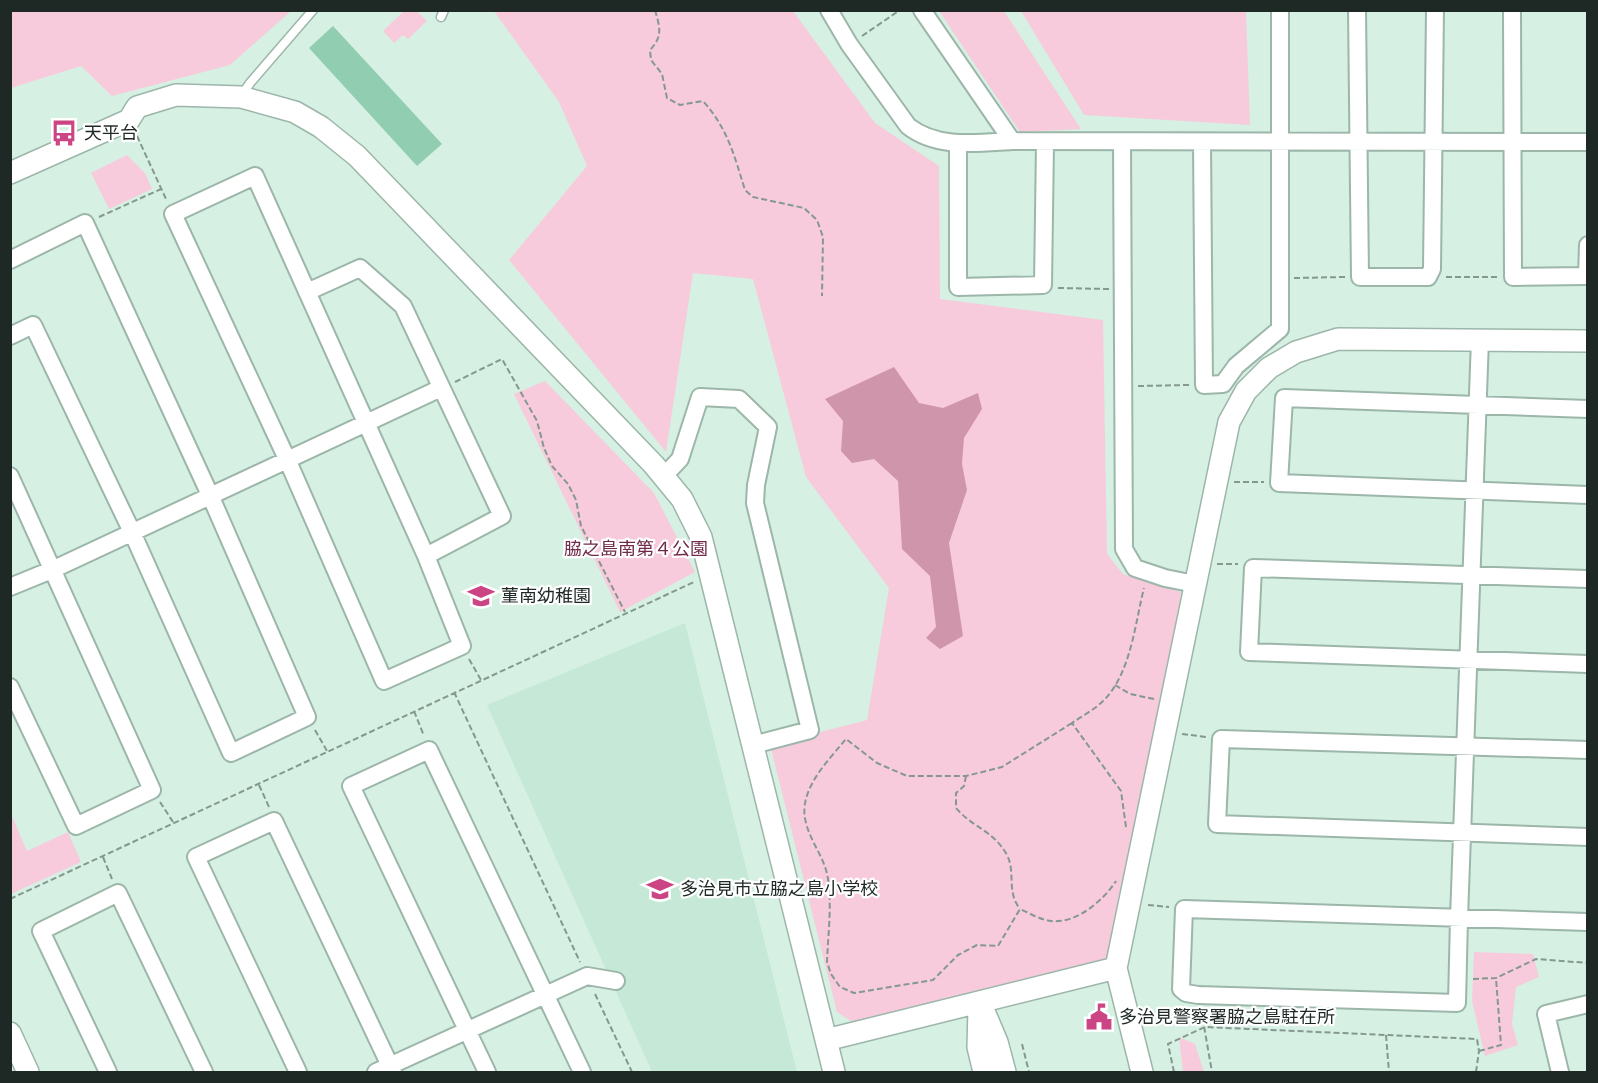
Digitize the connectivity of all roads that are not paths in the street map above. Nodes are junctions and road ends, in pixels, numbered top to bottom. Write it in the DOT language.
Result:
graph roads {
  1 [pos="313,10"];
  2 [pos="829,10"];
  3 [pos="922,10"];
  4 [pos="1280,10"];
  5 [pos="1357,10"];
  6 [pos="1435,10"];
  7 [pos="1512,10"];
  8 [pos="241,97"];
  9 [pos="1012,141"];
  10 [pos="1122,142"];
  11 [pos="1281,142"];
  12 [pos="1435,142"];
  13 [pos="1514,142"];
  14 [pos="1587,142"];
  15 [pos="1045,143"];
  16 [pos="1202,143"];
  17 [pos="1357,143"];
  18 [pos="958,144"];
  19 [pos="10,173"];
  20 [pos="1587,245"];
  21 [pos="10,260"];
  22 [pos="307,292"];
  23 [pos="10,336"];
  24 [pos="1480,339"];
  25 [pos="1587,341"];
  26 [pos="441,388"];
  27 [pos="1479,404"];
  28 [pos="1587,409"];
  29 [pos="365,423"];
  30 [pos="287,459"];
  31 [pos="10,476"];
  32 [pos="663,477"];
  33 [pos="1475,491"];
  34 [pos="210,495"];
  35 [pos="1587,495"];
  36 [pos="132,532"];
  37 [pos="426,556"];
  38 [pos="54,569"];
  39 [pos="1472,575"];
  40 [pos="1587,579"];
  41 [pos="1195,584"];
  42 [pos="10,586"];
  43 [pos="1470,661"];
  44 [pos="1587,664"];
  45 [pos="10,687"];
  46 [pos="753,745"];
  47 [pos="1467,747"];
  48 [pos="1587,750"];
  49 [pos="1463,833"];
  50 [pos="1587,837"];
  51 [pos="1459,918"];
  52 [pos="1587,922"];
  53 [pos="1116,969"];
  54 [pos="616,981"];
  55 [pos="545,994"];
  56 [pos="980,1002"];
  57 [pos="1587,1004"];
  58 [pos="468,1032"];
  59 [pos="10,1033"];
  60 [pos="826,1040"];
  61 [pos="386,1070"];
  62 [pos="28,1072"];
  63 [pos="108,1072"];
  64 [pos="204,1072"];
  65 [pos="298,1072"];
  66 [pos="487,1072"];
  67 [pos="582,1072"];
  68 [pos="834,1072"];
  69 [pos="984,1072"];
  70 [pos="1005,1072"];
  71 [pos="1142,1072"];
  72 [pos="1560,1072"];
  1 -- 8 [label="lane"];
  2 -- 18 [label="street"];
  3 -- 9 [label="street"];
  4 -- 11 [label="street"];
  5 -- 17 [label="street"];
  6 -- 12 [label="street"];
  7 -- 13 [label="street"];
  8 -- 19 [label="street"];
  8 -- 32 [label="street"];
  9 -- 15 [label="street"];
  9 -- 18 [label="street"];
  10 -- 15 [label="street"];
  10 -- 16 [label="street"];
  10 -- 41 [label="street"];
  11 -- 16 [label="street"];
  11 -- 16 [label="street"];
  11 -- 17 [label="street"];
  12 -- 13 [label="street"];
  12 -- 17 [label="street"];
  12 -- 17 [label="street"];
  13 -- 14 [label="street"];
  13 -- 20 [label="street"];
  15 -- 18 [label="street"];
  21 -- 34 [label="street"];
  22 -- 26 [label="street"];
  22 -- 29 [label="street"];
  22 -- 30 [label="street"];
  23 -- 36 [label="street"];
  24 -- 25 [label="street"];
  24 -- 27 [label="street"];
  24 -- 41 [label="street"];
  26 -- 29 [label="street"];
  26 -- 37 [label="street"];
  27 -- 28 [label="street"];
  27 -- 33 [label="street"];
  27 -- 33 [label="street"];
  29 -- 30 [label="street"];
  29 -- 37 [label="street"];
  30 -- 34 [label="street"];
  30 -- 37 [label="street"];
  31 -- 38 [label="street"];
  32 -- 46 [label="street"];
  32 -- 46 [label="street"];
  33 -- 35 [label="street"];
  33 -- 39 [label="street"];
  34 -- 36 [label="street"];
  34 -- 36 [label="street"];
  36 -- 38 [label="street"];
  38 -- 42 [label="street"];
  38 -- 45 [label="street"];
  39 -- 40 [label="street"];
  39 -- 43 [label="street"];
  39 -- 43 [label="street"];
  41 -- 53 [label="street"];
  43 -- 44 [label="street"];
  43 -- 47 [label="street"];
  46 -- 60 [label="street"];
  47 -- 48 [label="street"];
  47 -- 49 [label="street"];
  47 -- 49 [label="street"];
  49 -- 50 [label="street"];
  49 -- 51 [label="street"];
  51 -- 51 [label="street"];
  51 -- 52 [label="street"];
  53 -- 56 [label="street"];
  53 -- 71 [label="street"];
  54 -- 55 [label="street"];
  55 -- 58 [label="street"];
  55 -- 58 [label="street"];
  55 -- 67 [label="street"];
  56 -- 60 [label="street"];
  56 -- 69 [label="street"];
  56 -- 70 [label="street"];
  57 -- 72 [label="street"];
  58 -- 61 [label="street"];
  58 -- 66 [label="street"];
  59 -- 62 [label="street"];
  60 -- 68 [label="street"];
  61 -- 65 [label="street"];
  63 -- 64 [label="street"];
}
